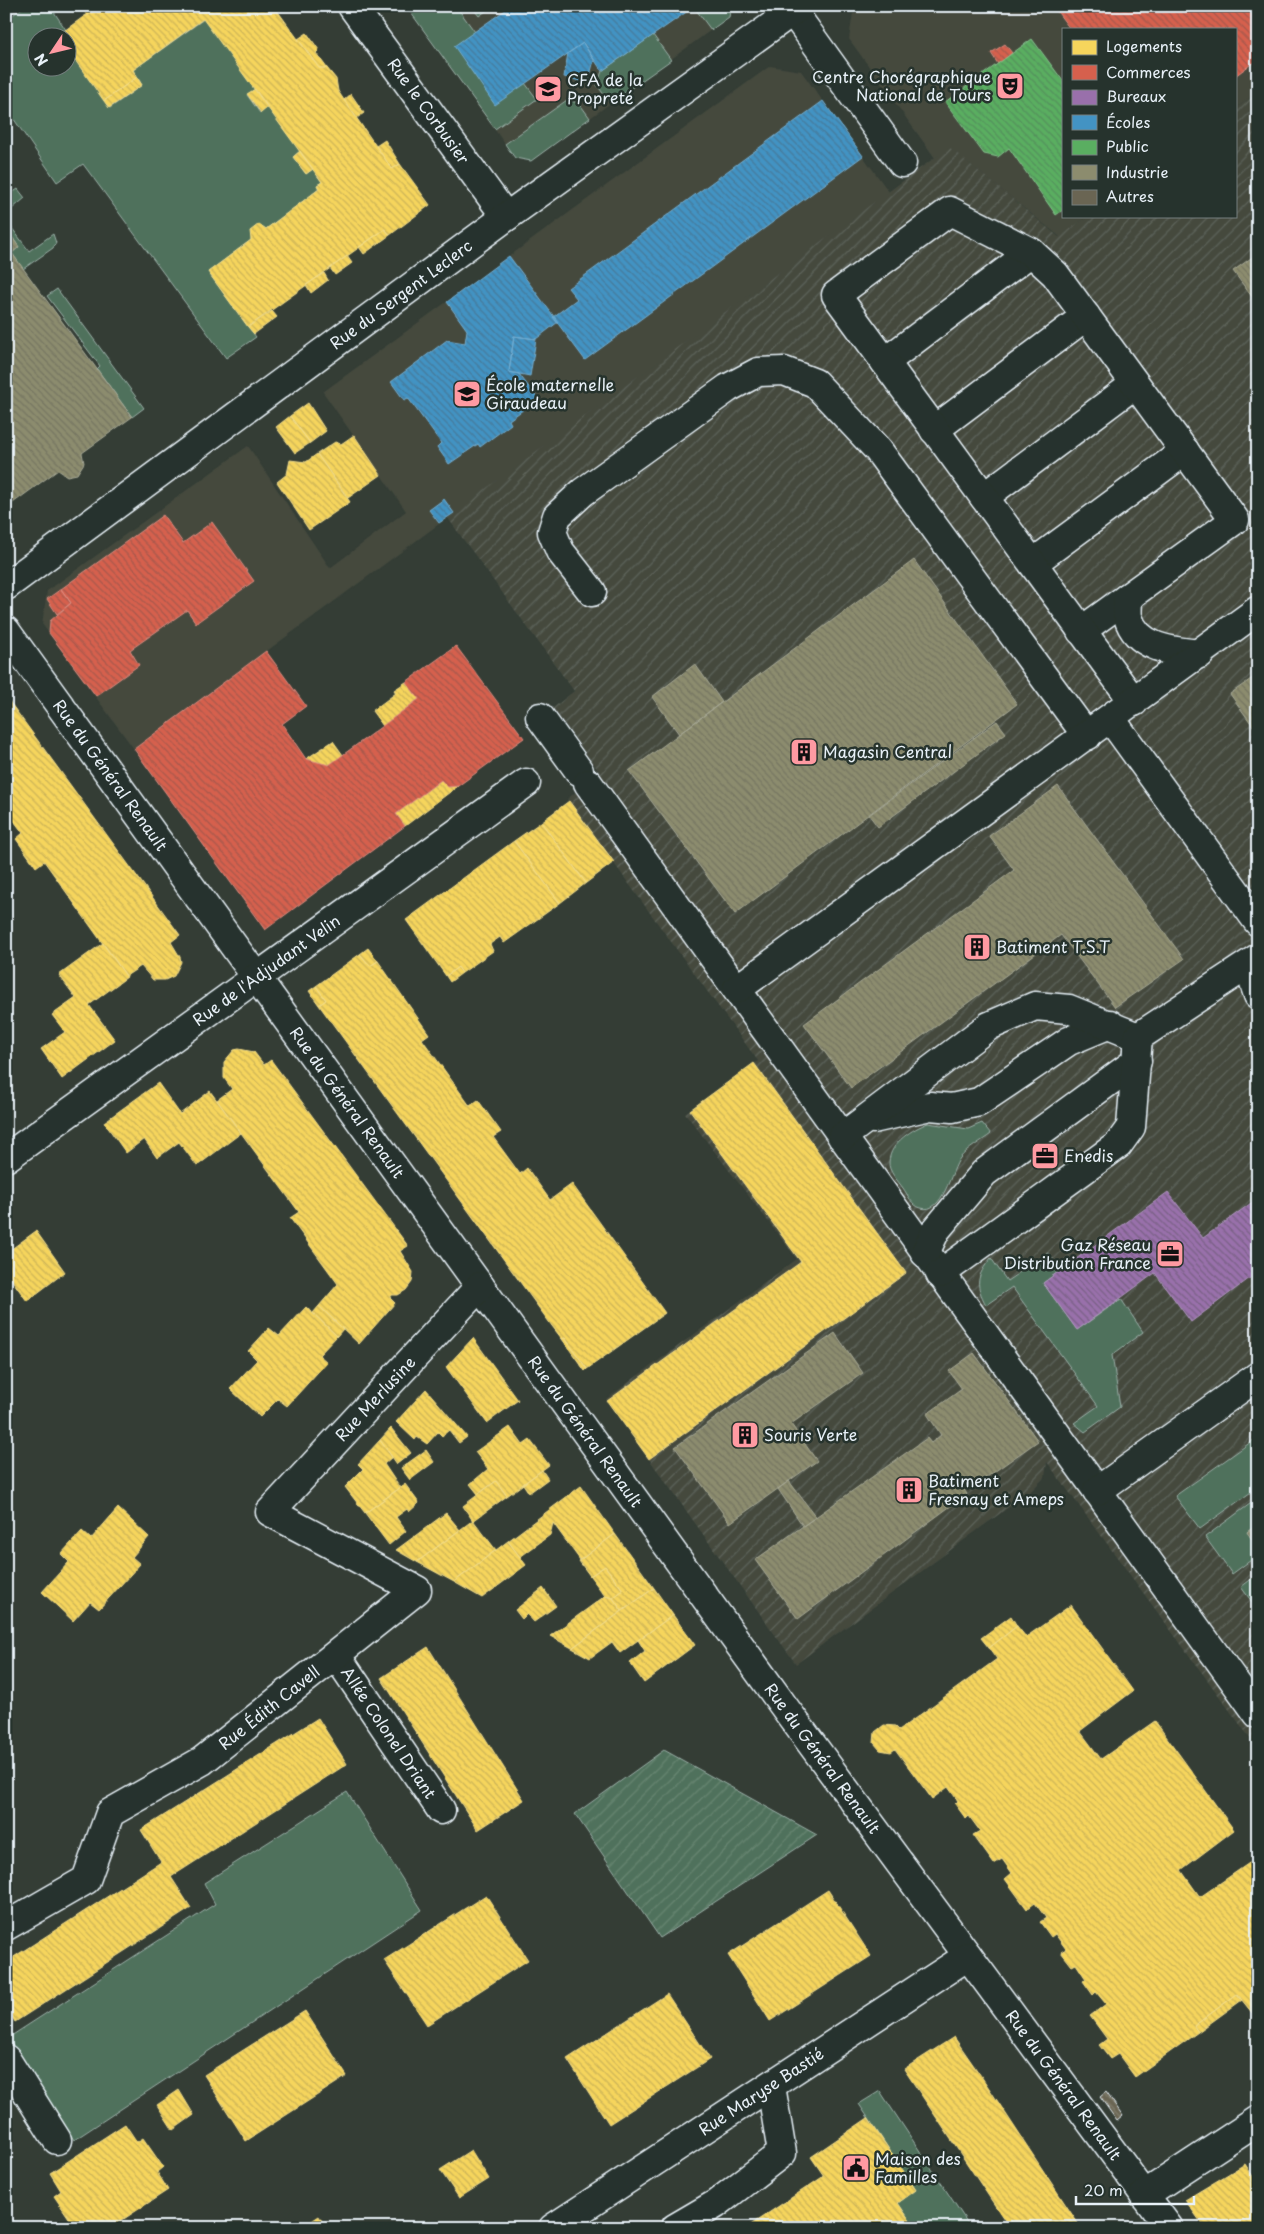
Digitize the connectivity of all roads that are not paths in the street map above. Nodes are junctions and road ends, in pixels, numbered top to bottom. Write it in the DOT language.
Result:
graph roads {
  1 [pos="352,6"];
  2 [pos="794,8"];
  3 [pos="902,164"];
  4 [pos="506,217"];
  5 [pos="1031,252"];
  6 [pos="1086,316"];
  7 [pos="885,362"];
  8 [pos="1135,384"];
  9 [pos="934,430"];
  10 [pos="1185,451"];
  11 [pos="984,497"];
  12 [pos="1033,564"];
  13 [pos="6,586"];
  14 [pos="592,592"];
  15 [pos="1128,597"];
  16 [pos="1258,610"];
  17 [pos="1082,630"];
  18 [pos="6,631"];
  19 [pos="1200,654"];
  20 [pos="1134,702"];
  21 [pos="540,717"];
  22 [pos="1111,719"];
  23 [pos="1087,736"];
  24 [pos="526,784"];
  25 [pos="1258,922"];
  26 [pos="1253,962"];
  27 [pos="256,976"];
  28 [pos="737,989"];
  29 [pos="1258,996"];
  30 [pos="1110,1024"];
  31 [pos="1137,1049"];
  32 [pos="853,1129"];
  33 [pos="6,1158"];
  34 [pos="933,1263"];
  35 [pos="480,1286"];
  36 [pos="1258,1376"];
  37 [pos="1096,1491"];
  38 [pos="270,1512"];
  39 [pos="336,1656"];
  40 [pos="1258,1714"];
  41 [pos="441,1810"];
  42 [pos="6,1926"];
  43 [pos="968,1956"];
  44 [pos="6,2059"];
  45 [pos="771,2086"];
  46 [pos="1258,2120"];
  47 [pos="57,2140"];
  48 [pos="1144,2195"];
  49 [pos="588,2219"];
  50 [pos="553,2228"];
  51 [pos="675,2228"];
  52 [pos="1169,2228"];
  1 -- 4 [label="street, Rue le Corbusier"];
  2 -- 3 [label="street"];
  2 -- 4 [label="street, Rue du Sergent Leclerc"];
  4 -- 13 [label="street, Rue du Sergent Leclerc"];
  5 -- 6 [label="street"];
  5 -- 7 [label="street"];
  5 -- 7 [label="street"];
  6 -- 8 [label="street"];
  6 -- 9 [label="street"];
  7 -- 9 [label="street"];
  8 -- 10 [label="street"];
  8 -- 11 [label="street"];
  9 -- 11 [label="street"];
  10 -- 12 [label="street"];
  10 -- 15 [label="street"];
  11 -- 12 [label="street"];
  12 -- 17 [label="street"];
  14 -- 23 [label="street"];
  15 -- 17 [label="street"];
  15 -- 19 [label="street"];
  16 -- 19 [label="street"];
  17 -- 20 [label="street"];
  18 -- 27 [label="street, Rue du Général Renault"];
  19 -- 20 [label="street"];
  20 -- 22 [label="street"];
  21 -- 28 [label="street"];
  22 -- 23 [label="street"];
  22 -- 25 [label="street"];
  23 -- 28 [label="street"];
  24 -- 27 [label="street, Rue de l'Adjudant Velin"];
  26 -- 29 [label="street"];
  26 -- 31 [label="street"];
  27 -- 33 [label="street, Rue de l'Adjudant Velin"];
  27 -- 35 [label="street, Rue du Général Renault"];
  28 -- 32 [label="street"];
  30 -- 31 [label="street"];
  30 -- 32 [label="street"];
  30 -- 32 [label="street"];
  31 -- 34 [label="street"];
  31 -- 34 [label="street"];
  32 -- 34 [label="street"];
  34 -- 37 [label="street"];
  35 -- 38 [label="street, Rue Merlusine"];
  35 -- 43 [label="street, Rue du Général Renault"];
  36 -- 37 [label="street"];
  37 -- 40 [label="street"];
  38 -- 39 [label="street, Rue Édith Cavell"];
  39 -- 41 [label="street, Allée Colonel Driant"];
  39 -- 42 [label="street, Rue Édith Cavell"];
  43 -- 45 [label="street, Rue Maryse Bastié"];
  43 -- 48 [label="street, Rue du Général Renault"];
  44 -- 47 [label="street"];
  45 -- 49 [label="street, Rue Maryse Bastié"];
  45 -- 51 [label="street"];
  46 -- 48 [label="street"];
  48 -- 52 [label="street, Rue du Général Renault"];
  49 -- 50 [label="street, Rue Maryse Bastié"];
}
